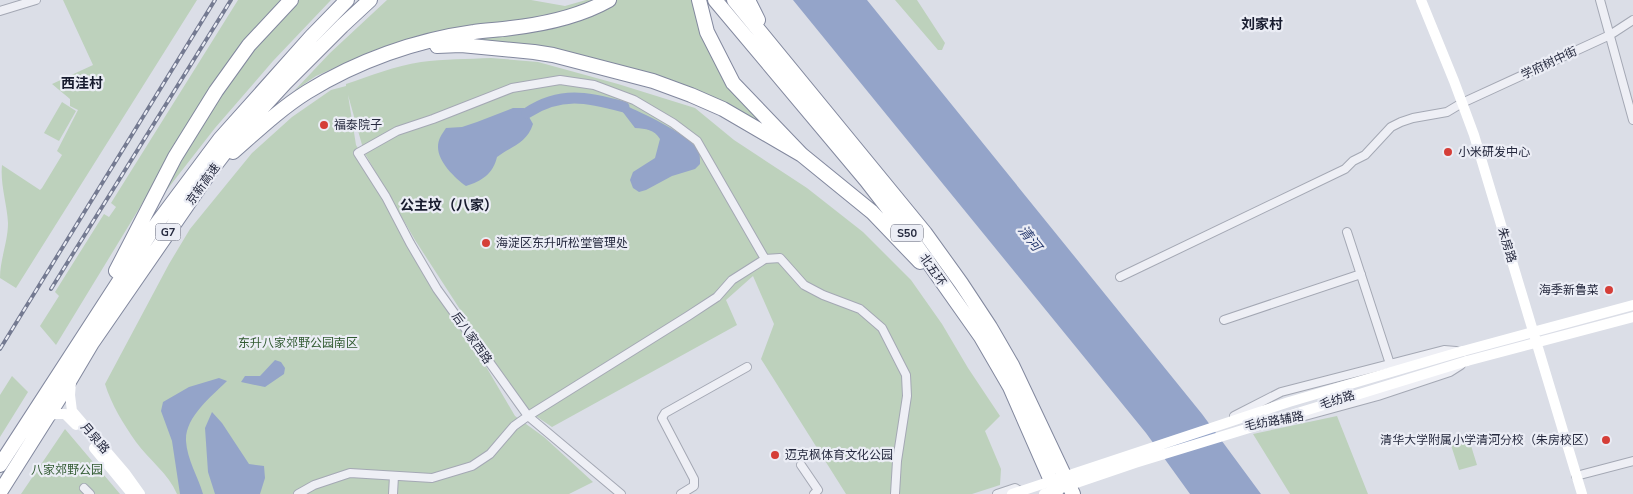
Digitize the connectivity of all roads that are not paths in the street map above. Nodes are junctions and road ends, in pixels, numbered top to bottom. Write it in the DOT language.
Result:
graph roads {
  1 [pos="36,0"];
  2 [pos="292,0"];
  3 [pos="347,0"];
  4 [pos="370,0"];
  5 [pos="609,0"];
  6 [pos="699,0"];
  7 [pos="715,0"];
  8 [pos="734,0"];
  9 [pos="748,0"];
  10 [pos="1420,0"];
  11 [pos="1600,0"];
  12 [pos="0,10"];
  13 [pos="1633,20"];
  14 [pos="1610,34"];
  15 [pos="769,41"];
  16 [pos="401,50"];
  17 [pos="1462,103"];
  18 [pos="1633,120"];
  19 [pos="802,155"];
  20 [pos="210,172"];
  21 [pos="1347,232"];
  22 [pos="765,259"];
  23 [pos="1361,274"];
  24 [pos="1120,277"];
  25 [pos="950,293"];
  26 [pos="1633,305"];
  27 [pos="1633,317"];
  28 [pos="1224,320"];
  29 [pos="88,327"];
  30 [pos="1535,338"];
  31 [pos="1465,356"];
  32 [pos="1390,364"];
  33 [pos="747,367"];
  34 [pos="73,375"];
  35 [pos="528,416"];
  36 [pos="47,418"];
  37 [pos="1232,418"];
  38 [pos="1135,458"];
  39 [pos="1633,461"];
  40 [pos="0,464"];
  41 [pos="801,465"];
  42 [pos="394,476"];
  43 [pos="1576,476"];
  44 [pos="0,492"];
  45 [pos="132,494"];
  46 [pos="140,494"];
  47 [pos="298,494"];
  48 [pos="393,494"];
  49 [pos="621,494"];
  50 [pos="680,494"];
  51 [pos="814,494"];
  52 [pos="895,494"];
  53 [pos="997,494"];
  54 [pos="1012,494"];
  55 [pos="1025,494"];
  56 [pos="1044,494"];
  57 [pos="1057,494"];
  58 [pos="1073,494"];
  59 [pos="1582,494"];
  1 -- 12 [label="street"];
  2 -- 29 [label="highway"];
  3 -- 29 [label="highway, 京新高速 / G7"];
  4 -- 20 [label="highway, 京新高速 / G7"];
  5 -- 16 [label="highway"];
  6 -- 19 [label="highway"];
  7 -- 25 [label="highway, 北五环 / S50"];
  8 -- 15 [label="highway, 北五环 / S50"];
  9 -- 15 [label="highway"];
  10 -- 17 [label="main road, 朱房路"];
  11 -- 14 [label="street"];
  13 -- 14 [label="street, 学府树中街"];
  14 -- 17 [label="street, 学府树中街"];
  14 -- 18 [label="street"];
  15 -- 58 [label="highway, 北五环 / S50"];
  16 -- 19 [label="highway"];
  16 -- 20 [label="highway"];
  17 -- 24 [label="street, 学府树中街"];
  17 -- 30 [label="main road, 朱房路"];
  19 -- 25 [label="highway"];
  20 -- 34 [label="highway, 京新高速 / G7"];
  21 -- 23 [label="street"];
  22 -- 35 [label="street"];
  22 -- 35 [label="street, 后八家西路"];
  22 -- 52 [label="street"];
  23 -- 28 [label="street"];
  23 -- 32 [label="street"];
  25 -- 57 [label="highway, 北五环 / S50"];
  26 -- 30 [label="main road"];
  27 -- 30 [label="main road"];
  29 -- 40 [label="highway, 京新高速 / G7"];
  30 -- 31 [label="main road"];
  30 -- 43 [label="main road, 朱房路"];
  31 -- 32 [label="street, 毛纺路辅路"];
  31 -- 38 [label="street, 毛纺路辅路"];
  31 -- 54 [label="main road, 毛纺路, bridge"];
  31 -- 56 [label="main road, 毛纺路, bridge"];
  32 -- 37 [label="street, 毛纺路辅路"];
  33 -- 50 [label="street"];
  34 -- 36 [label="highway, 京新高速 / G7"];
  34 -- 46 [label="main road, 月泉路"];
  35 -- 42 [label="street"];
  35 -- 49 [label="street, 后八家西路"];
  36 -- 44 [label="highway, 京新高速 / G7"];
  36 -- 45 [label="main road, 月泉路"];
  39 -- 43 [label="street"];
  41 -- 51 [label="street"];
  42 -- 47 [label="street"];
  42 -- 48 [label="street"];
  43 -- 59 [label="main road, 朱房路"];
  53 -- 55 [label="street"];
}
